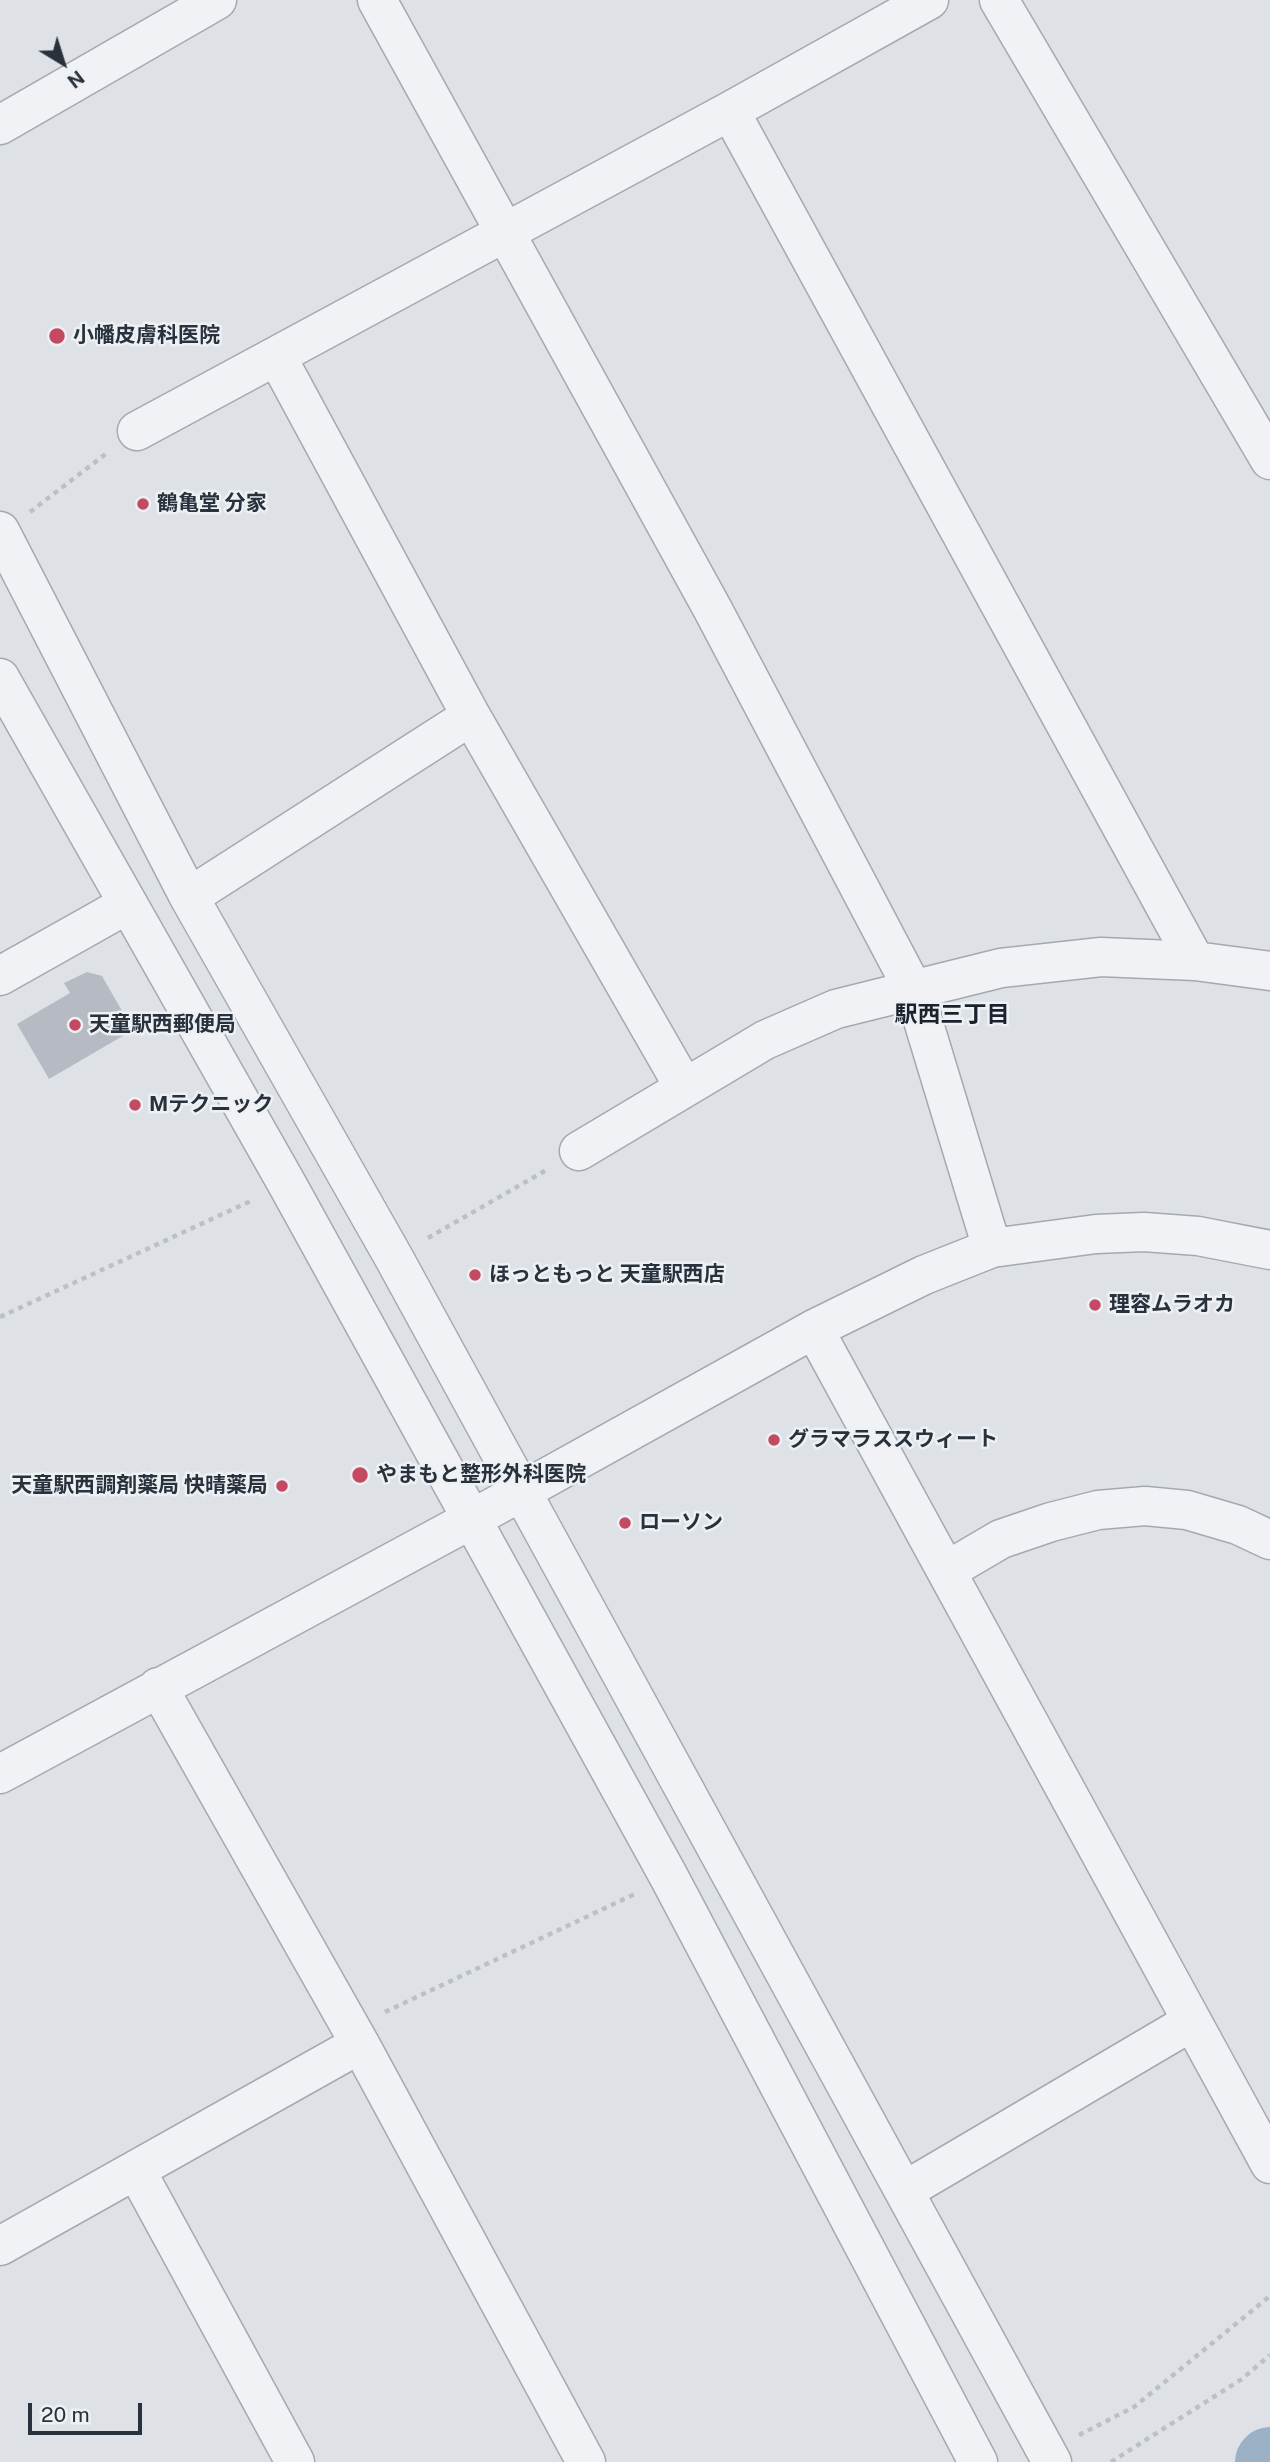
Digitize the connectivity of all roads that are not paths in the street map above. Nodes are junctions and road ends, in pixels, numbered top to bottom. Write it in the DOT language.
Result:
graph roads {
  1 [pos="216,0"];
  2 [pos="377,0"];
  3 [pos="929,0"];
  4 [pos="999,0"];
  5 [pos="730,111"];
  6 [pos="0,125"];
  7 [pos="506,233"];
  8 [pos="277,357"];
  9 [pos="137,430"];
  10 [pos="1270,460"];
  11 [pos="1,532"];
  12 [pos="0,678"];
  13 [pos="471,716"];
  14 [pos="189,897"];
  15 [pos="128,904"];
  16 [pos="1195,961"];
  17 [pos="1270,971"];
  18 [pos="0,976"];
  19 [pos="914,991"];
  20 [pos="684,1087"];
  21 [pos="579,1151"];
  22 [pos="992,1248"];
  23 [pos="1270,1250"];
  24 [pos="814,1329"];
  25 [pos="521,1490"];
  26 [pos="472,1519"];
  27 [pos="1270,1540"];
  28 [pos="948,1570"];
  29 [pos="158,1686"];
  30 [pos="0,1774"];
  31 [pos="1191,2022"];
  32 [pos="356,2036"];
  33 [pos="1270,2164"];
  34 [pos="136,2170"];
  35 [pos="904,2191"];
  36 [pos="0,2246"];
  37 [pos="1049,2457"];
  38 [pos="295,2462"];
  39 [pos="586,2462"];
  40 [pos="978,2462"];
  1 -- 6 [label="street"];
  2 -- 7 [label="street"];
  3 -- 5 [label="street"];
  4 -- 10 [label="street"];
  5 -- 7 [label="street"];
  5 -- 16 [label="street"];
  7 -- 8 [label="street"];
  7 -- 19 [label="street"];
  8 -- 9 [label="street"];
  8 -- 13 [label="street"];
  11 -- 14 [label="street"];
  12 -- 15 [label="street"];
  13 -- 14 [label="street"];
  13 -- 20 [label="street"];
  14 -- 25 [label="street"];
  15 -- 18 [label="street"];
  15 -- 26 [label="street"];
  16 -- 17 [label="street"];
  16 -- 19 [label="street"];
  19 -- 20 [label="street"];
  19 -- 22 [label="street"];
  20 -- 21 [label="street"];
  22 -- 23 [label="street"];
  22 -- 24 [label="street"];
  24 -- 25 [label="street"];
  24 -- 28 [label="street"];
  25 -- 26 [label="street"];
  25 -- 35 [label="street"];
  26 -- 29 [label="street"];
  26 -- 40 [label="street"];
  27 -- 28 [label="street"];
  28 -- 31 [label="street"];
  29 -- 30 [label="street"];
  29 -- 32 [label="street"];
  31 -- 33 [label="street"];
  31 -- 35 [label="street"];
  32 -- 34 [label="street"];
  32 -- 39 [label="street"];
  34 -- 36 [label="street"];
  34 -- 38 [label="street"];
  35 -- 37 [label="street"];
}
